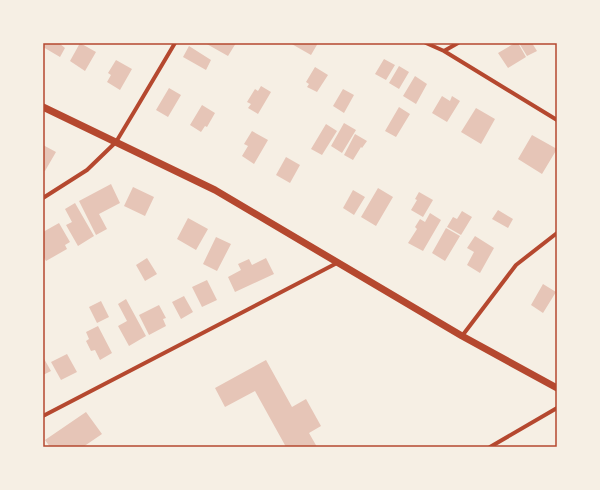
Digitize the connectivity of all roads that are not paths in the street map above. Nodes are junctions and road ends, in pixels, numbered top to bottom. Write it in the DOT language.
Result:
graph roads {
  1 [pos="175,43"];
  2 [pos="426,43"];
  3 [pos="458,43"];
  4 [pos="444,52"];
  5 [pos="43,106"];
  6 [pos="557,120"];
  7 [pos="116,142"];
  8 [pos="43,198"];
  9 [pos="557,233"];
  10 [pos="337,263"];
  11 [pos="462,336"];
  12 [pos="557,388"];
  13 [pos="557,408"];
  14 [pos="43,416"];
  15 [pos="490,447"];
  1 -- 7 [label="street"];
  2 -- 4 [label="street"];
  3 -- 4 [label="street"];
  4 -- 6 [label="street"];
  5 -- 7 [label="street"];
  7 -- 8 [label="street"];
  7 -- 10 [label="street"];
  9 -- 11 [label="street"];
  10 -- 11 [label="street"];
  10 -- 14 [label="street"];
  11 -- 12 [label="street"];
  13 -- 15 [label="street"];
}
